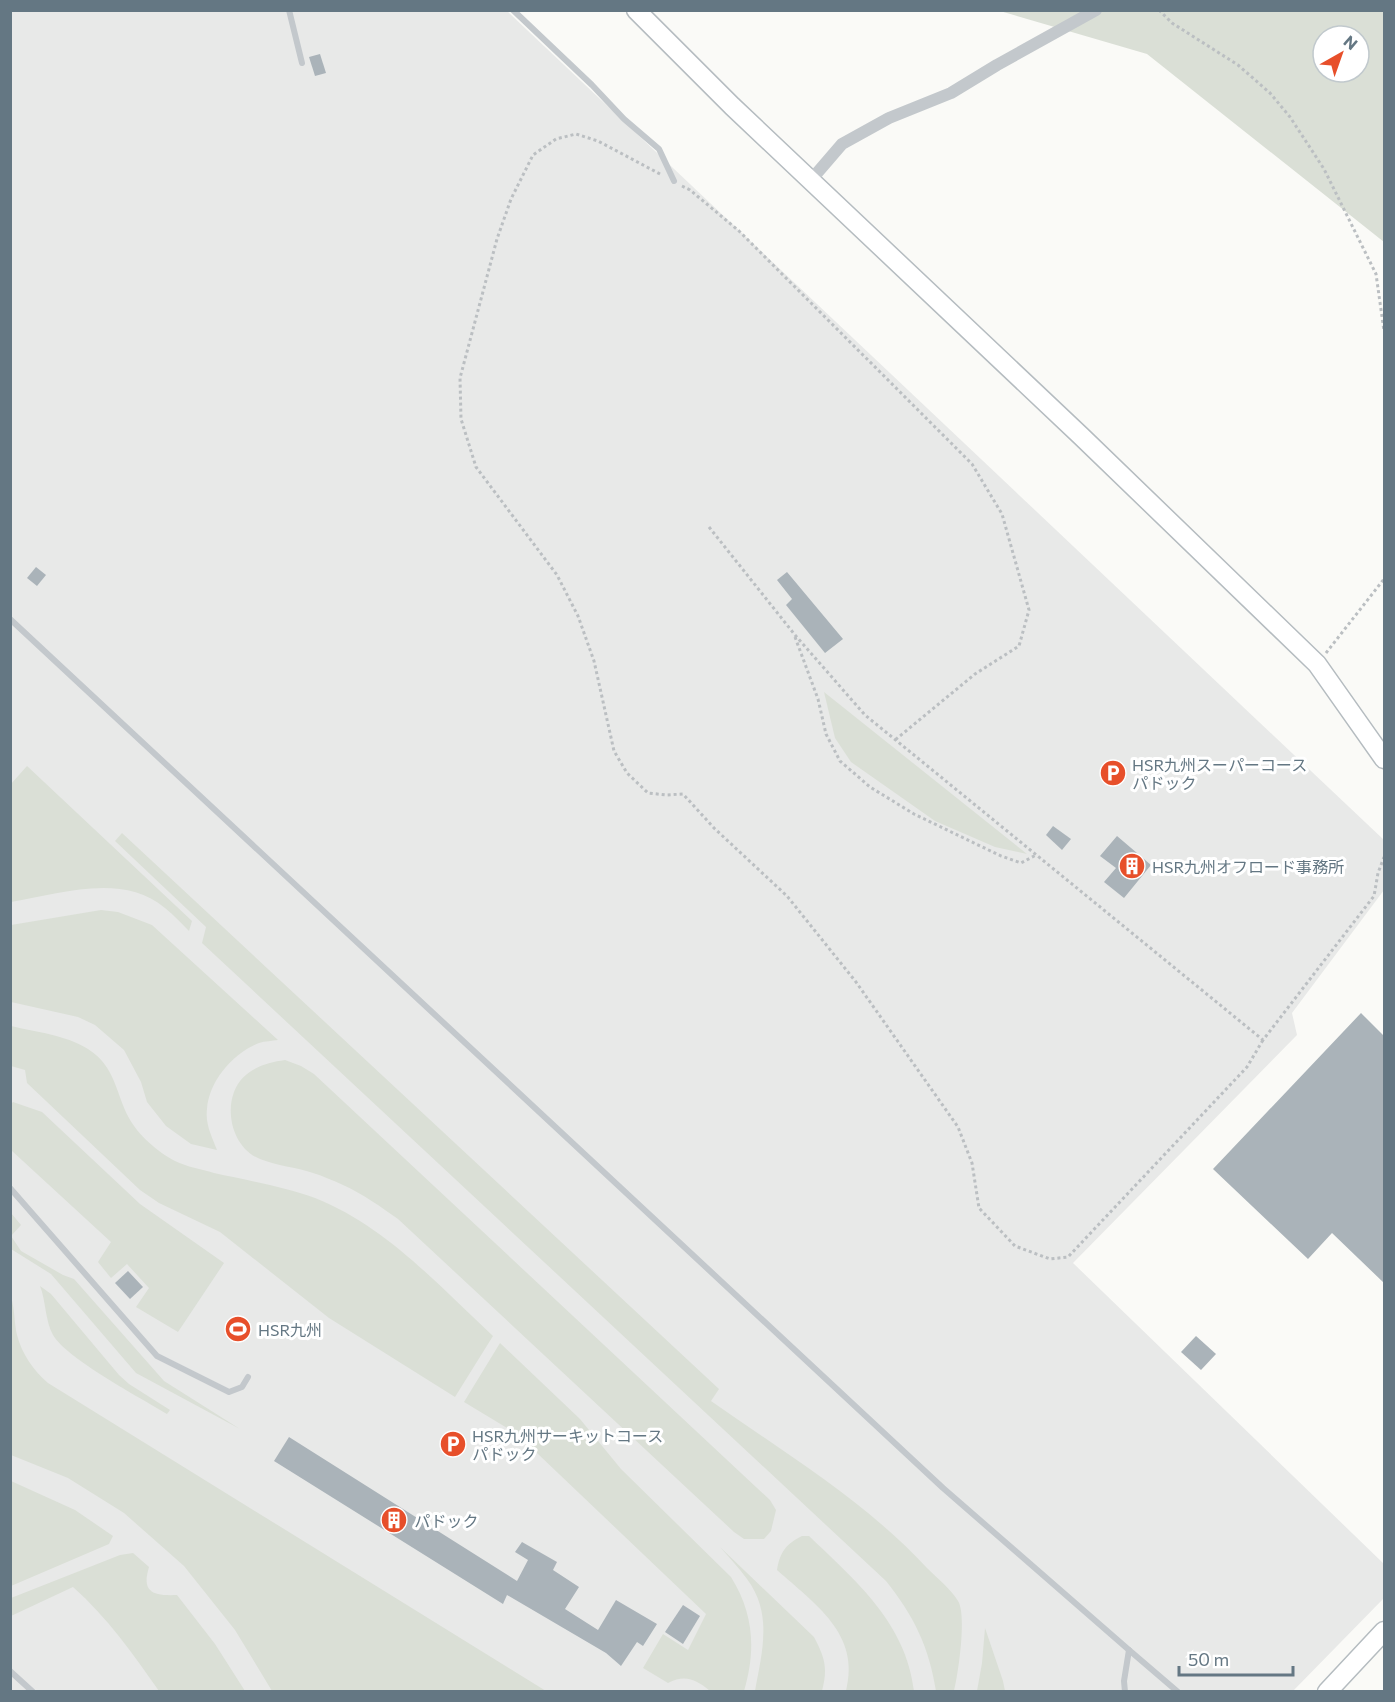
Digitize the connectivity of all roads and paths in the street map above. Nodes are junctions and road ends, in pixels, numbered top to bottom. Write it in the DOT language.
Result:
graph roads {
  1 [pos="289,10"];
  2 [pos="513,10"];
  3 [pos="636,10"];
  4 [pos="1096,10"];
  5 [pos="1159,10"];
  6 [pos="302,63"];
  7 [pos="811,180"];
  8 [pos="674,181"];
  9 [pos="1384,331"];
  10 [pos="709,527"];
  11 [pos="1384,579"];
  12 [pos="10,619"];
  13 [pos="795,635"];
  14 [pos="1317,664"];
  15 [pos="895,740"];
  16 [pos="1384,759"];
  17 [pos="1036,855"];
  18 [pos="1384,857"];
  19 [pos="1263,1040"];
  20 [pos="10,1188"];
  21 [pos="248,1377"];
  22 [pos="1384,1631"];
  23 [pos="1129,1650"];
  24 [pos="10,1671"];
  25 [pos="33,1692"];
  26 [pos="1125,1692"];
  27 [pos="1178,1692"];
  28 [pos="1327,1692"];
  1 -- 6 [label="lane"];
  2 -- 8 [label="lane"];
  3 -- 7 [label="street"];
  4 -- 7 [label="street"];
  5 -- 9 [label="path"];
  7 -- 14 [label="street"];
  8 -- 15 [label="path"];
  8 -- 19 [label="path"];
  10 -- 13 [label="path"];
  11 -- 14 [label="path"];
  12 -- 23 [label="lane"];
  13 -- 15 [label="path"];
  13 -- 17 [label="path"];
  14 -- 16 [label="street"];
  15 -- 17 [label="path"];
  17 -- 19 [label="path"];
  18 -- 19 [label="path"];
  20 -- 21 [label="lane"];
  22 -- 28 [label="street"];
  23 -- 26 [label="lane"];
  23 -- 27 [label="lane"];
  24 -- 25 [label="lane"];
}
